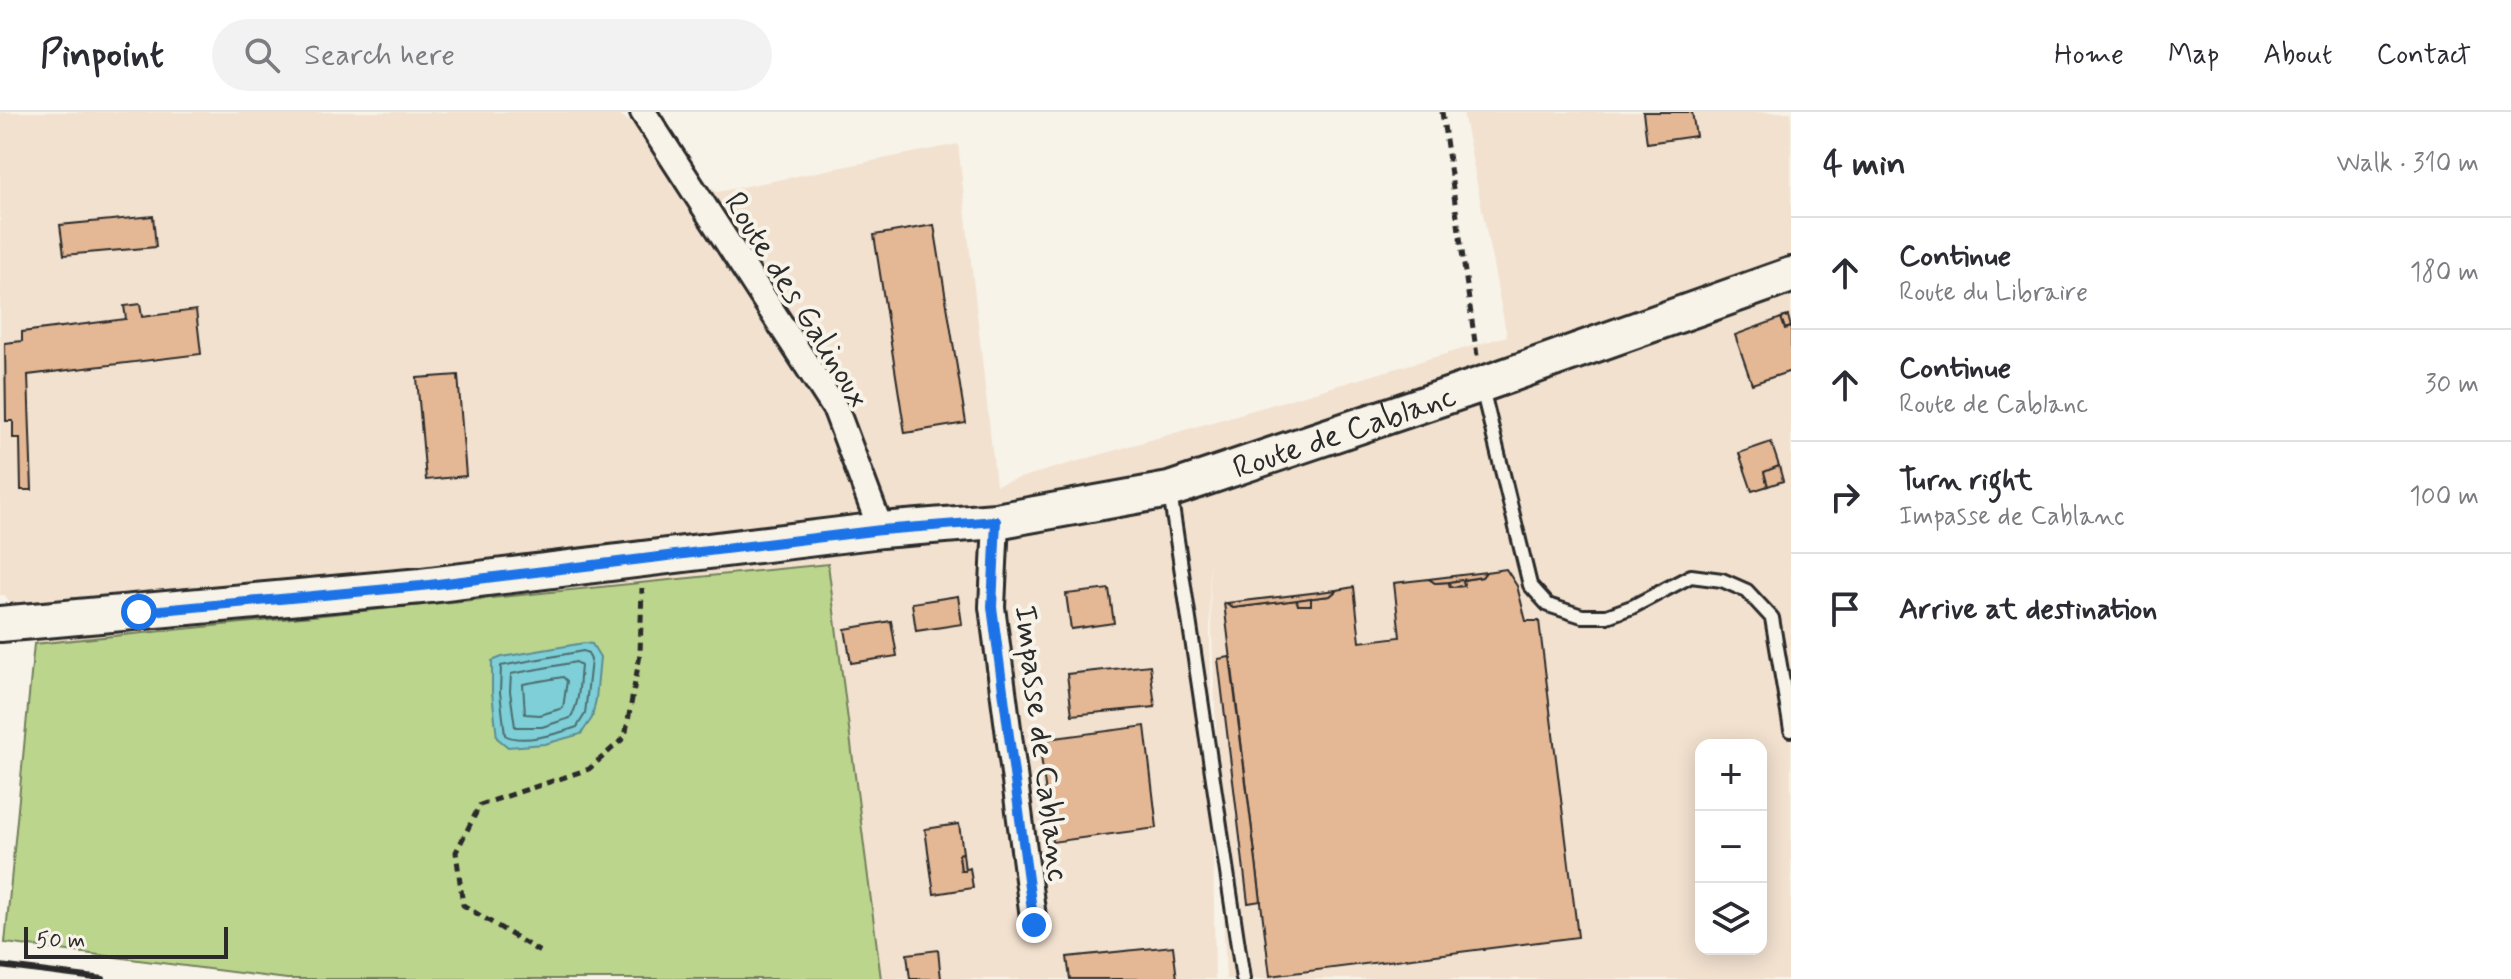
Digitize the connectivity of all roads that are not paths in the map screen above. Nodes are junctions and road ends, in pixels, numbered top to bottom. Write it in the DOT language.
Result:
graph roads {
  1 [pos="643,112"];
  2 [pos="1791,275"];
  3 [pos="1481,384"];
  4 [pos="1169,490"];
  5 [pos="996,521"];
  6 [pos="881,530"];
  7 [pos="0,624"];
  8 [pos="1791,730"];
  9 [pos="1034,925"];
  10 [pos="1243,979"];
  1 -- 6 [label="street, Route des Galinoux"];
  2 -- 3 [label="main road, Route de Cablanc"];
  3 -- 4 [label="main road, Route de Cablanc"];
  3 -- 8 [label="lane"];
  4 -- 5 [label="main road, Route de Cablanc"];
  4 -- 10 [label="lane"];
  5 -- 6 [label="main road, Route de Cablanc"];
  5 -- 9 [label="street, Impasse de Cablanc"];
  6 -- 7 [label="main road, Route de Cablanc"];
}
